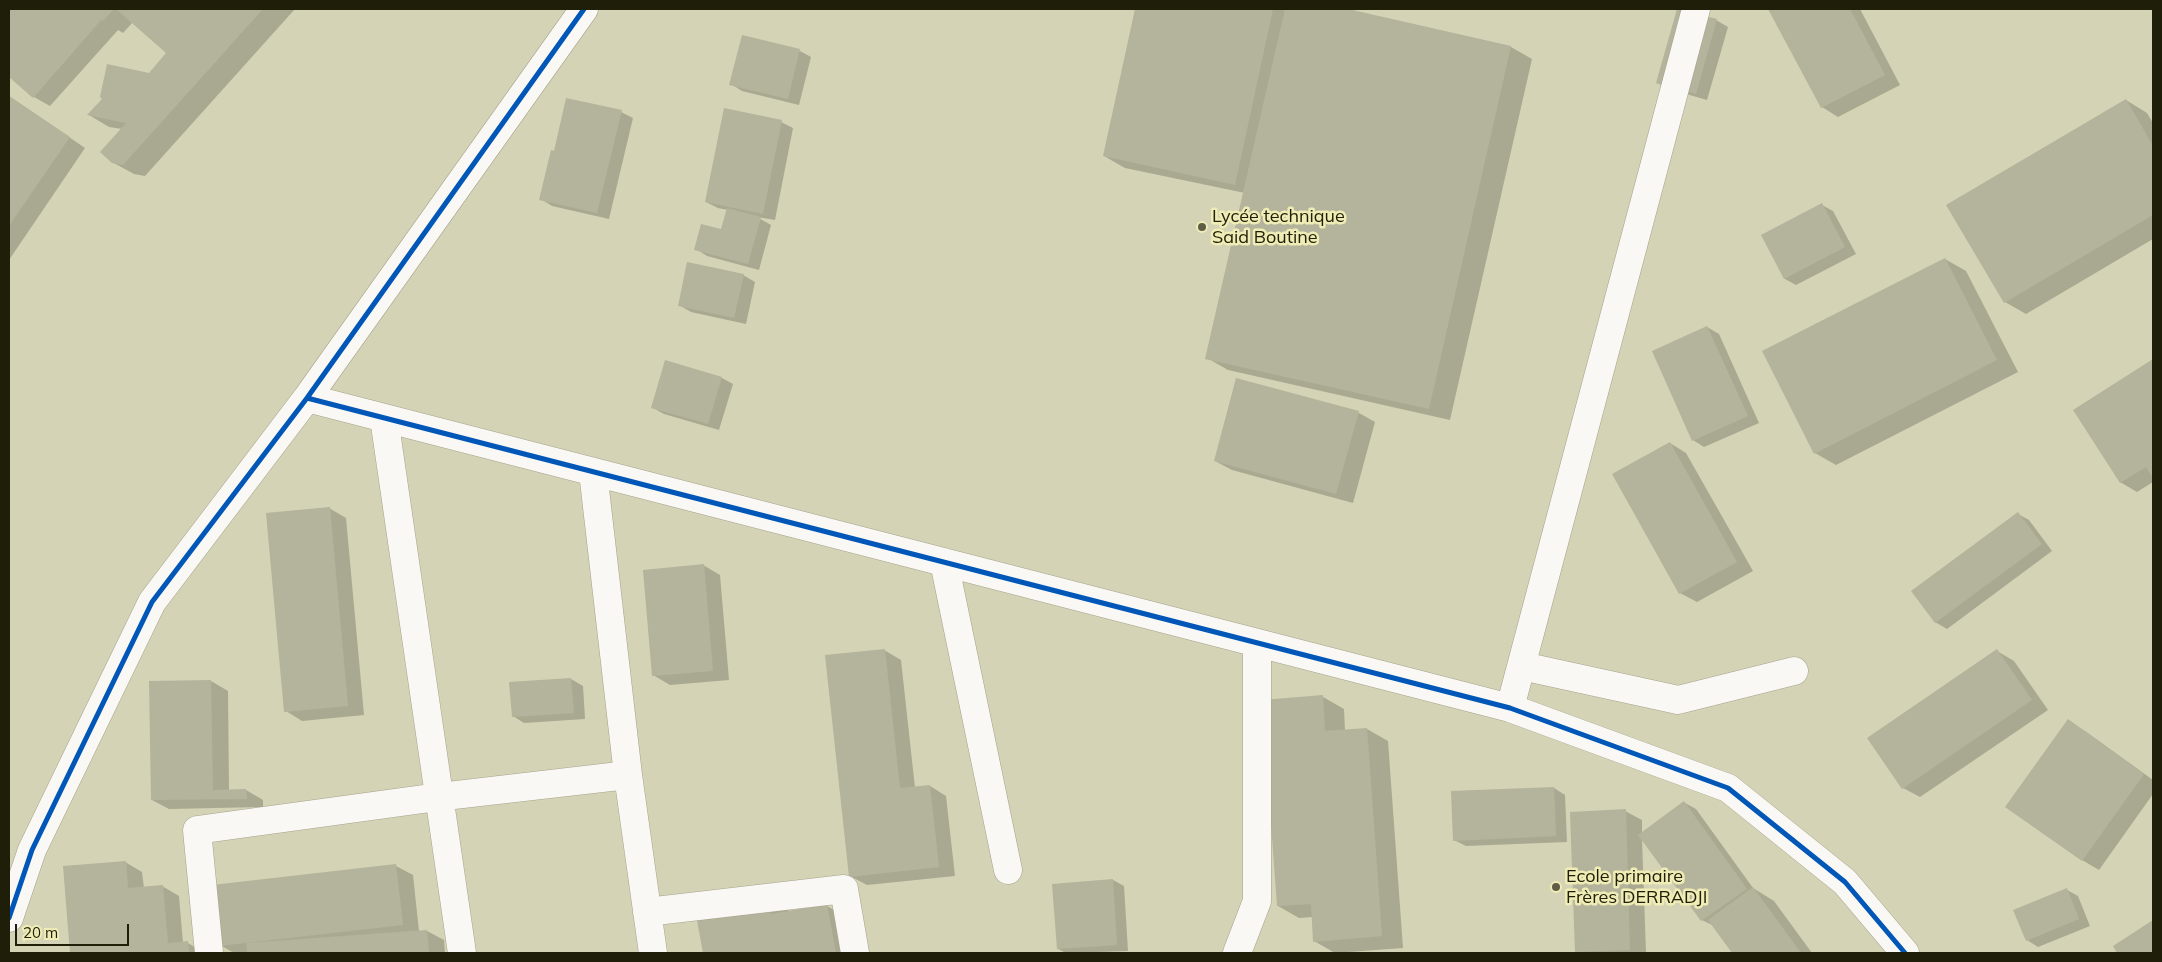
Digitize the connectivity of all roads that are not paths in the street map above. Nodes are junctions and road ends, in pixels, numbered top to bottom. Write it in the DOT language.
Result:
graph roads {
  1 [pos="584,9"];
  2 [pos="1696,9"];
  3 [pos="307,398"];
  4 [pos="384,418"];
  5 [pos="593,472"];
  6 [pos="944,562"];
  7 [pos="1257,644"];
  8 [pos="1522,666"];
  9 [pos="1794,671"];
  10 [pos="1510,708"];
  11 [pos="628,775"];
  12 [pos="438,797"];
  13 [pos="1008,870"];
  14 [pos="647,912"];
  15 [pos="9,918"];
  16 [pos="210,953"];
  17 [pos="462,953"];
  18 [pos="653,953"];
  19 [pos="855,953"];
  20 [pos="1237,953"];
  21 [pos="1905,953"];
  1 -- 3 [label="street"];
  2 -- 8 [label="street"];
  3 -- 4 [label="street"];
  3 -- 15 [label="street"];
  4 -- 5 [label="street"];
  4 -- 12 [label="street"];
  5 -- 6 [label="street"];
  5 -- 11 [label="street"];
  6 -- 7 [label="street"];
  6 -- 13 [label="street"];
  7 -- 10 [label="street"];
  7 -- 20 [label="street"];
  8 -- 9 [label="street"];
  8 -- 10 [label="street"];
  10 -- 21 [label="street"];
  11 -- 12 [label="street"];
  11 -- 14 [label="street"];
  12 -- 16 [label="street"];
  12 -- 17 [label="street"];
  14 -- 18 [label="street"];
  14 -- 19 [label="street"];
}
